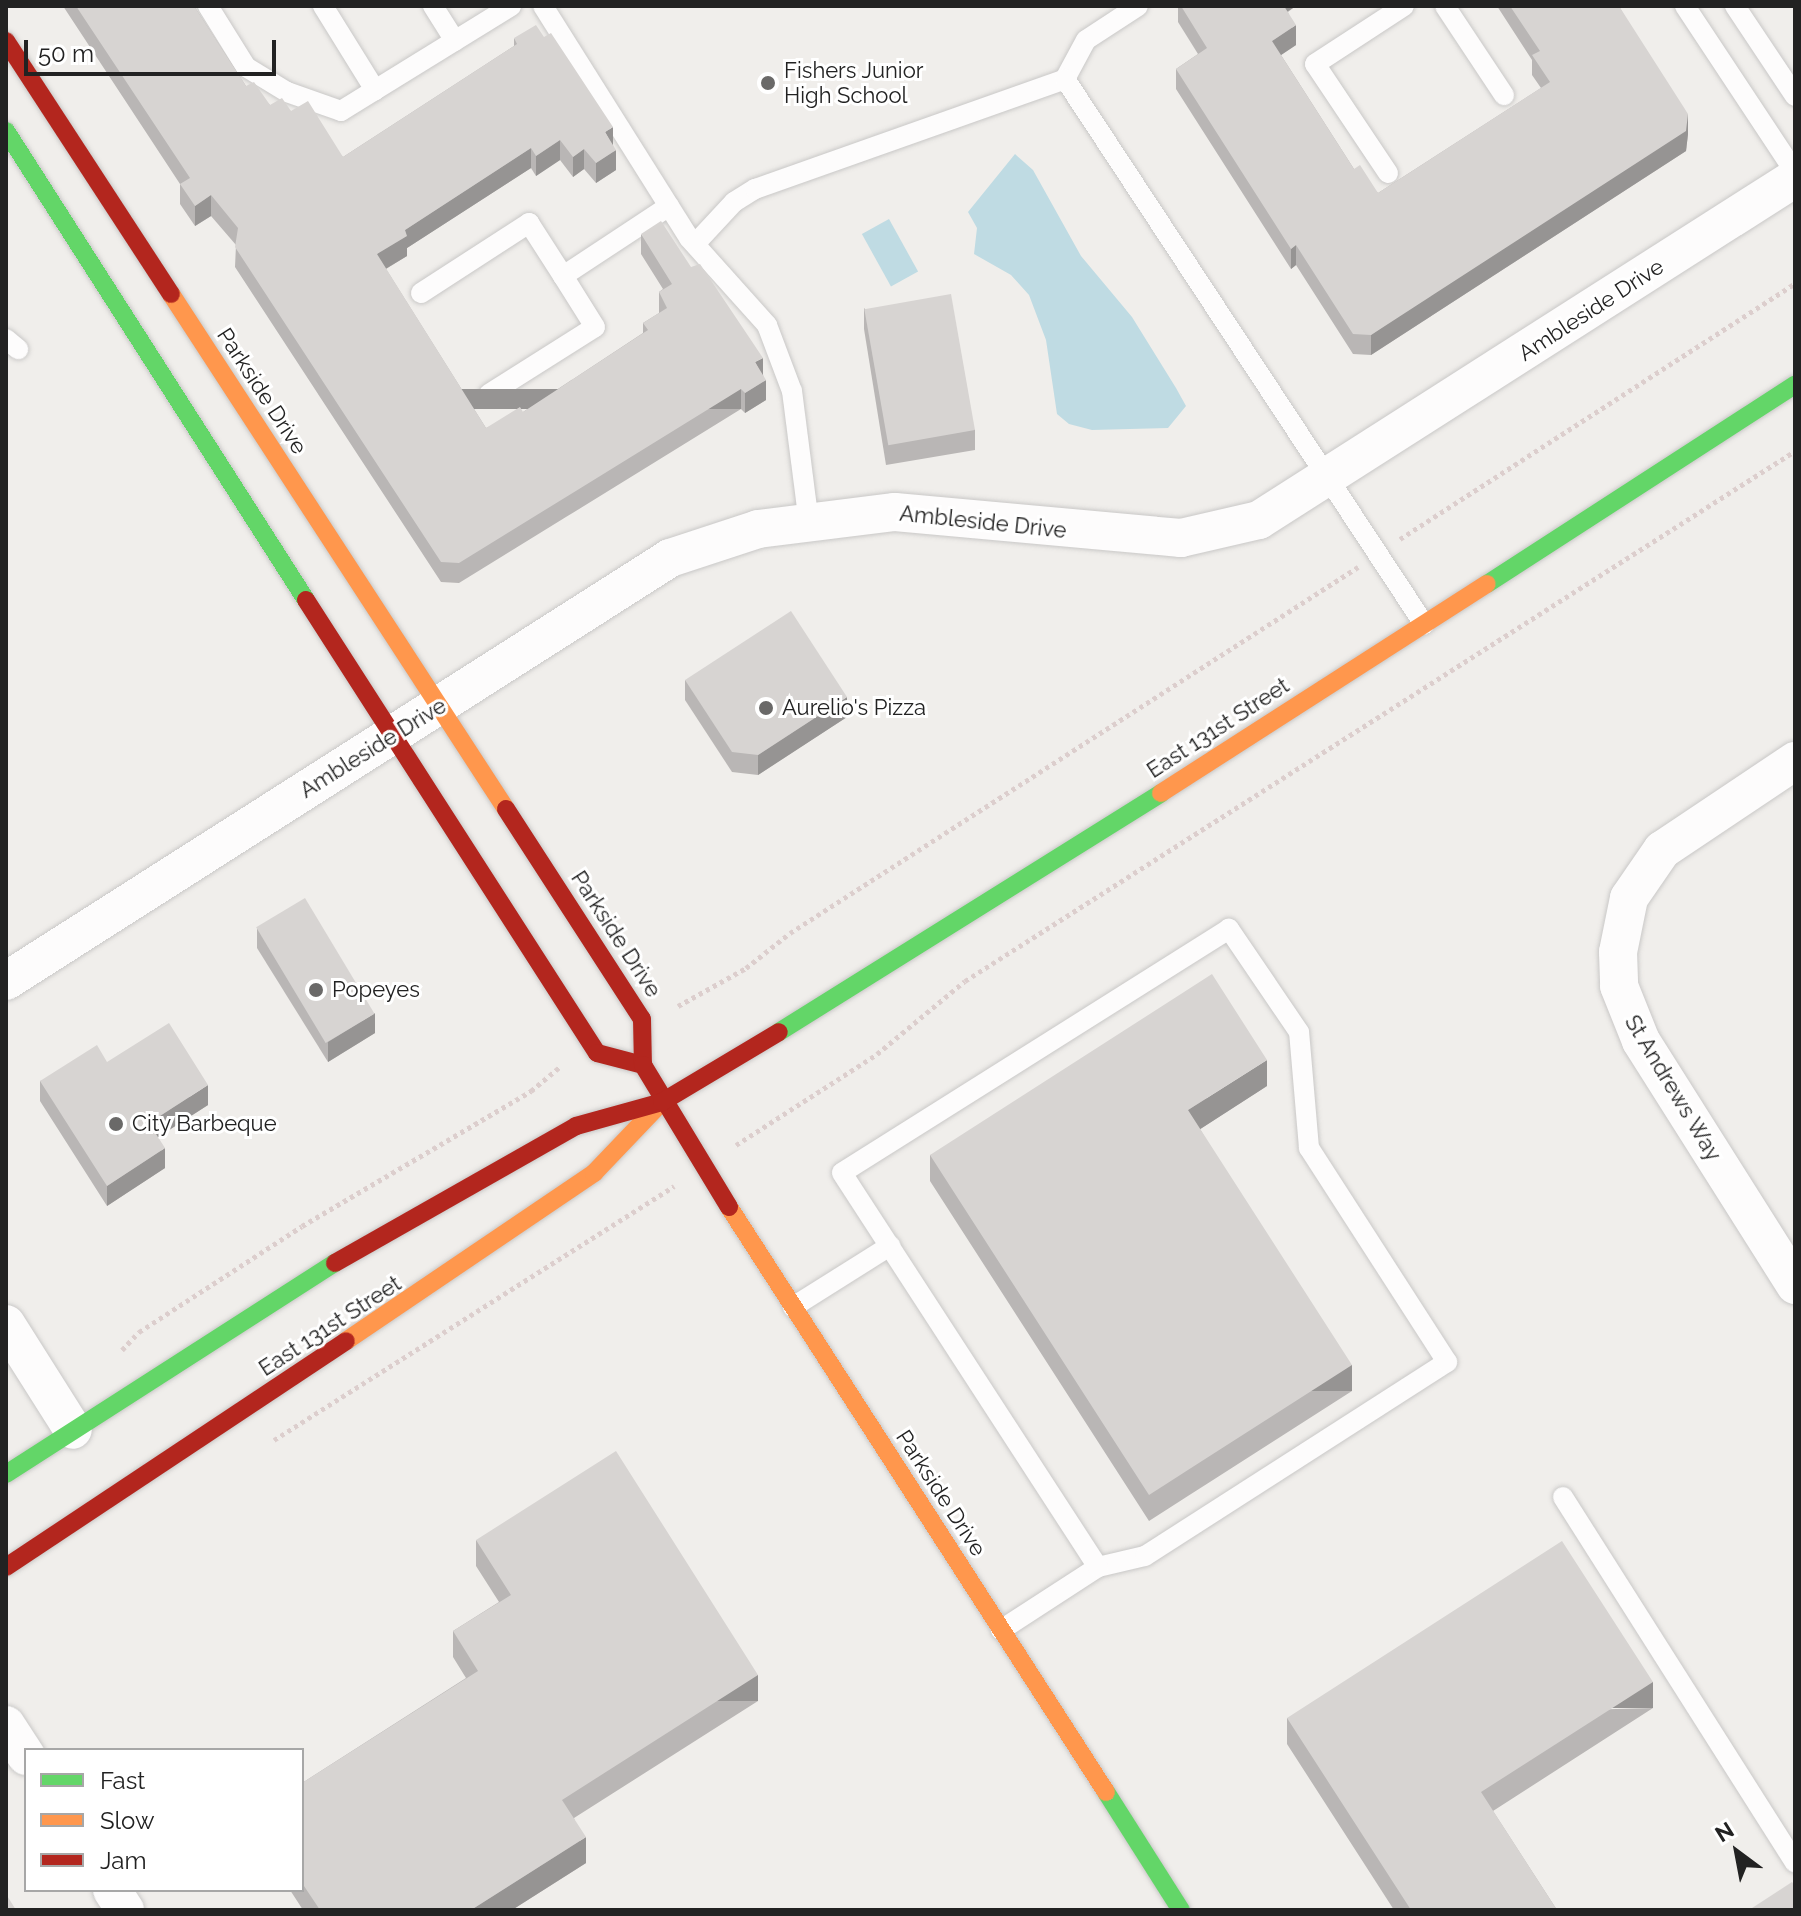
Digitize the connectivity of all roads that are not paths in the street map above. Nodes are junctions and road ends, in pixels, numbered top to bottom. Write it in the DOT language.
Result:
graph roads {
  1 [pos="208,6"];
  2 [pos="323,6"];
  3 [pos="433,6"];
  4 [pos="511,6"];
  5 [pos="543,6"];
  6 [pos="1138,6"];
  7 [pos="1365,6"];
  8 [pos="1404,6"];
  9 [pos="1445,6"];
  10 [pos="1685,6"];
  11 [pos="1735,6"];
  12 [pos="1377,24"];
  13 [pos="6,41"];
  14 [pos="455,41"];
  15 [pos="1065,79"];
  16 [pos="375,90"];
  17 [pos="1504,95"];
  18 [pos="1795,96"];
  19 [pos="6,131"];
  20 [pos="1388,173"];
  21 [pos="1795,175"];
  22 [pos="669,206"];
  23 [pos="695,244"];
  24 [pos="563,276"];
  25 [pos="421,293"];
  26 [pos="1795,385"];
  27 [pos="489,394"];
  28 [pos="1329,479"];
  29 [pos="809,523"];
  30 [pos="1424,624"];
  31 [pos="439,707"];
  32 [pos="394,735"];
  33 [pos="1795,761"];
  34 [pos="6,981"];
  35 [pos="643,1065"];
  36 [pos="662,1102"];
  37 [pos="890,1246"];
  38 [pos="1795,1285"];
  39 [pos="793,1307"];
  40 [pos="6,1324"];
  41 [pos="73,1430"];
  42 [pos="6,1474"];
  43 [pos="1563,1497"];
  44 [pos="6,1567"];
  45 [pos="1098,1567"];
  46 [pos="1001,1630"];
  47 [pos="6,1725"];
  48 [pos="24,1753"];
  49 [pos="1795,1863"];
  50 [pos="113,1892"];
  51 [pos="125,1910"];
  52 [pos="1181,1910"];
  1 -- 16 [label="lane"];
  2 -- 16 [label="lane"];
  3 -- 14 [label="lane"];
  4 -- 14 [label="lane"];
  5 -- 22 [label="lane"];
  6 -- 15 [label="lane"];
  7 -- 12 [label="lane"];
  8 -- 12 [label="lane"];
  9 -- 17 [label="lane"];
  10 -- 21 [label="lane"];
  11 -- 18 [label="lane"];
  12 -- 20 [label="lane"];
  13 -- 31 [label="street, Parkside Drive"];
  14 -- 16 [label="lane"];
  15 -- 23 [label="lane"];
  15 -- 28 [label="lane"];
  19 -- 32 [label="street"];
  21 -- 28 [label="street, Ambleside Drive"];
  22 -- 23 [label="lane"];
  22 -- 24 [label="lane"];
  23 -- 29 [label="lane"];
  24 -- 25 [label="lane"];
  24 -- 27 [label="lane"];
  26 -- 30 [label="street, East 131st Street"];
  28 -- 29 [label="street, Ambleside Drive"];
  28 -- 30 [label="lane"];
  29 -- 31 [label="street, Ambleside Drive"];
  30 -- 36 [label="street, East 131st Street"];
  31 -- 32 [label="street, Ambleside Drive"];
  31 -- 35 [label="street, Parkside Drive"];
  32 -- 34 [label="street, Ambleside Drive"];
  32 -- 35 [label="street"];
  33 -- 38 [label="street, St Andrews Way"];
  35 -- 36 [label="street, Parkside Drive"];
  36 -- 39 [label="street, Parkside Drive"];
  36 -- 41 [label="street, East 131st Street"];
  36 -- 44 [label="street, East 131st Street"];
  37 -- 39 [label="lane"];
  37 -- 45 [label="lane"];
  37 -- 45 [label="lane"];
  39 -- 46 [label="street, Parkside Drive"];
  40 -- 41 [label="street"];
  41 -- 42 [label="street, East 131st Street"];
  43 -- 49 [label="lane"];
  45 -- 46 [label="lane"];
  46 -- 52 [label="street, Parkside Drive"];
  47 -- 48 [label="street"];
  50 -- 51 [label="street"];
}
